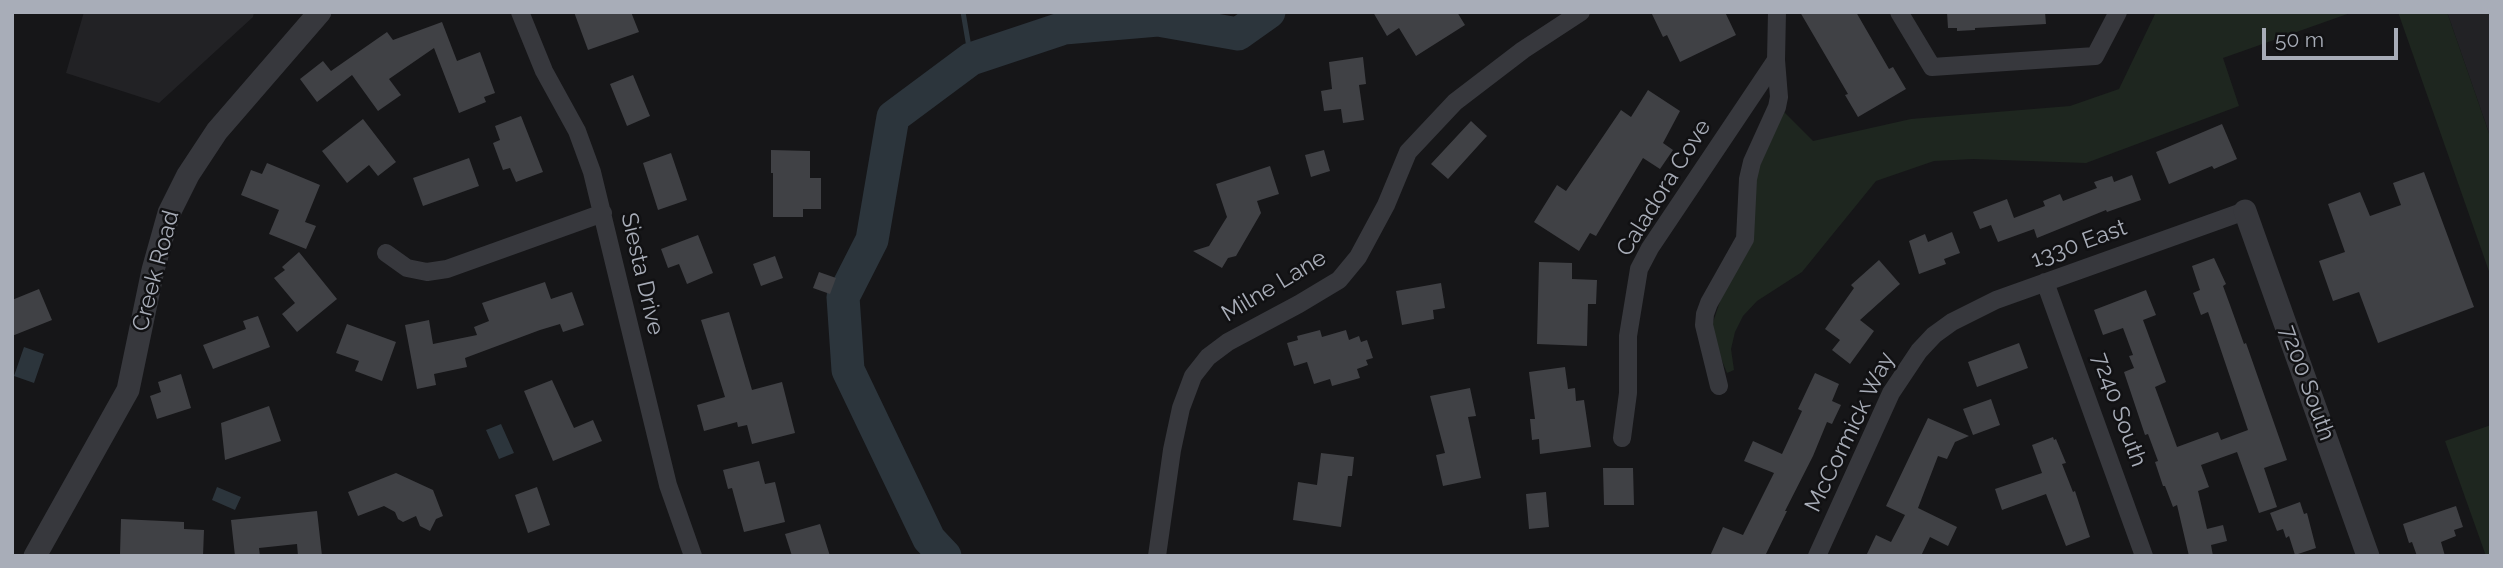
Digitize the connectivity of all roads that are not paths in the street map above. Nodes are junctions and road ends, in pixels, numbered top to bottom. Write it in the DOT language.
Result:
graph roads {
  1 [pos="320,12"];
  2 [pos="520,12"];
  3 [pos="1581,12"];
  4 [pos="1777,12"];
  5 [pos="1899,12"];
  6 [pos="2118,12"];
  7 [pos="1776,60"];
  8 [pos="2245,211"];
  9 [pos="603,212"];
  10 [pos="386,253"];
  11 [pos="2045,282"];
  12 [pos="1934,335"];
  13 [pos="1719,386"];
  14 [pos="1622,438"];
  15 [pos="35,556"];
  16 [pos="693,556"];
  17 [pos="1157,556"];
  18 [pos="1817,556"];
  19 [pos="2144,556"];
  20 [pos="2368,556"];
  1 -- 15 [label="street, Creek Road"];
  2 -- 9 [label="street, Siesta Drive"];
  3 -- 17 [label="street, Milne Lane"];
  4 -- 7 [label="street"];
  5 -- 6 [label="street"];
  7 -- 13 [label="street"];
  7 -- 14 [label="street, Caladora Cove"];
  8 -- 11 [label="street, 1330 East"];
  8 -- 20 [label="street, 7200 South"];
  9 -- 10 [label="street"];
  9 -- 16 [label="street, Siesta Drive"];
  11 -- 12 [label="street, 1330 East"];
  11 -- 19 [label="street, 7240 South"];
  12 -- 18 [label="street, McCormick Way"];
}
